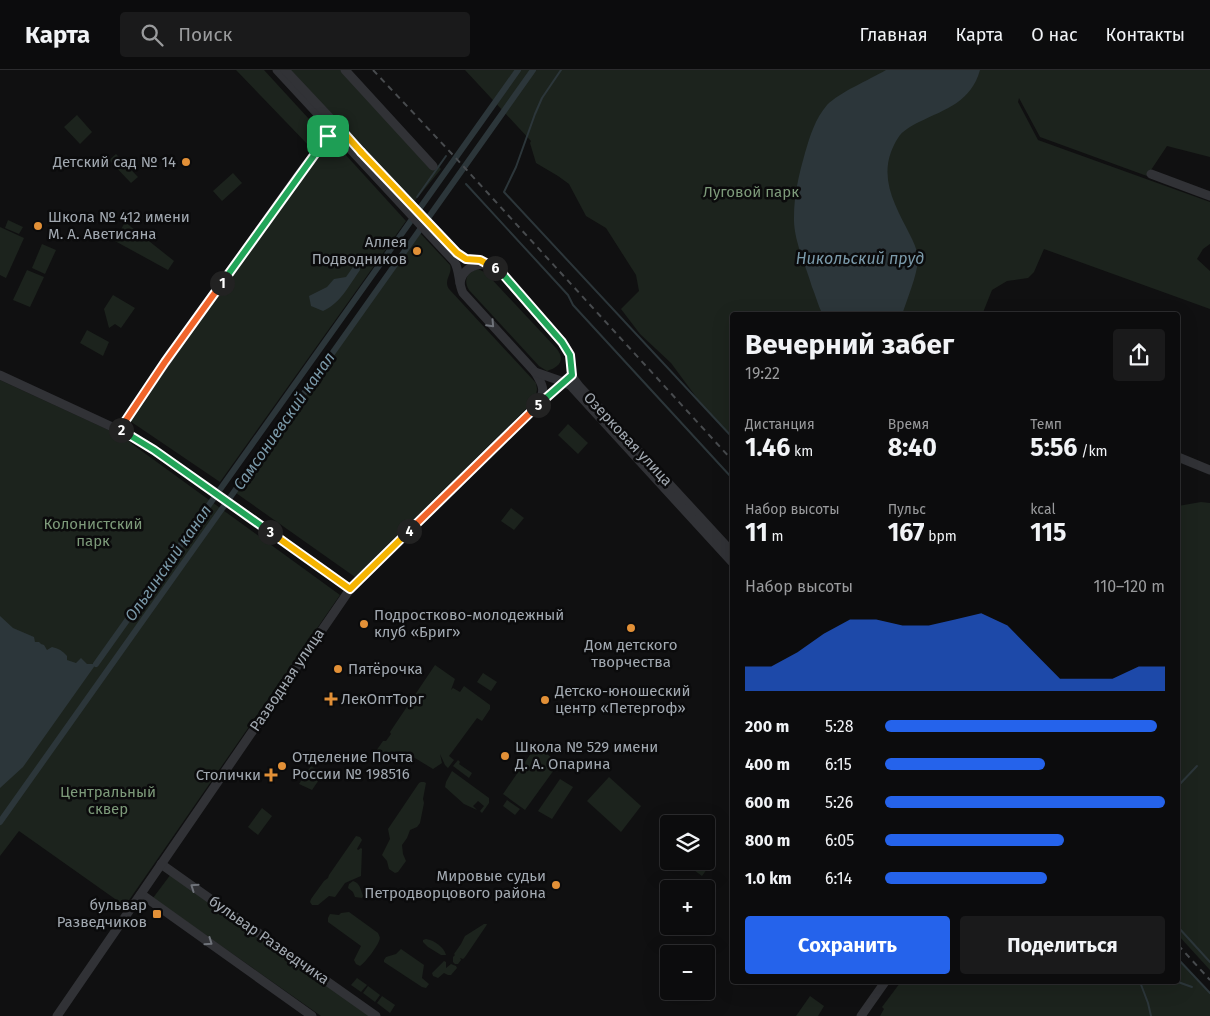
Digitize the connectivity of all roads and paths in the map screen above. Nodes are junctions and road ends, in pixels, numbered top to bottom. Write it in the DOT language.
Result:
graph roads {
  1 [pos="277,70"];
  2 [pos="285,70"];
  3 [pos="345,70"];
  4 [pos="335,128"];
  5 [pos="433,166"];
  6 [pos="1151,174"];
  7 [pos="1210,196"];
  8 [pos="430,231"];
  9 [pos="490,265"];
  10 [pos="460,287"];
  11 [pos="535,372"];
  12 [pos="0,375"];
  13 [pos="572,375"];
  14 [pos="564,382"];
  15 [pos="538,405"];
  16 [pos="120,429"];
  17 [pos="1180,458"];
  18 [pos="1210,470"];
  19 [pos="730,550"];
  20 [pos="730,560"];
  21 [pos="350,589"];
  22 [pos="161,864"];
  23 [pos="140,894"];
  24 [pos="884,984"];
  25 [pos="891,984"];
  26 [pos="57,1016"];
  27 [pos="312,1016"];
  28 [pos="376,1016"];
  29 [pos="861,1016"];
  30 [pos="868,1016"];
  1 -- 4 [label="street, Озерковая улица"];
  2 -- 4 [label="street, Озерковая улица"];
  3 -- 5 [label="street"];
  4 -- 8 [label="street, Озерковая улица"];
  4 -- 16 [label="street"];
  6 -- 7 [label="street"];
  8 -- 9 [label="street, Озерковая улица"];
  8 -- 10 [label="street, Озерковая улица"];
  9 -- 10 [label="street"];
  9 -- 13 [label="street, Озерковая улица"];
  10 -- 11 [label="street, Озерковая улица, one-way"];
  11 -- 14 [label="street, Озерковая улица"];
  11 -- 15 [label="street, Озерковая улица"];
  12 -- 16 [label="street"];
  13 -- 14 [label="street, Разводная улица"];
  13 -- 19 [label="street, Озерковая улица"];
  14 -- 15 [label="street, Разводная улица"];
  14 -- 20 [label="street, Озерковая улица"];
  15 -- 21 [label="street, Разводная улица"];
  16 -- 21 [label="street"];
  17 -- 18 [label="street"];
  21 -- 22 [label="street, Разводная улица"];
  22 -- 23 [label="street, Разводная улица"];
  28 -- 22 [label="street, бульвар Разведчика, one-way"];
  23 -- 26 [label="street, Разводная улица"];
  23 -- 27 [label="street, one-way"];
  24 -- 29 [label="street"];
  25 -- 30 [label="street"];
}
